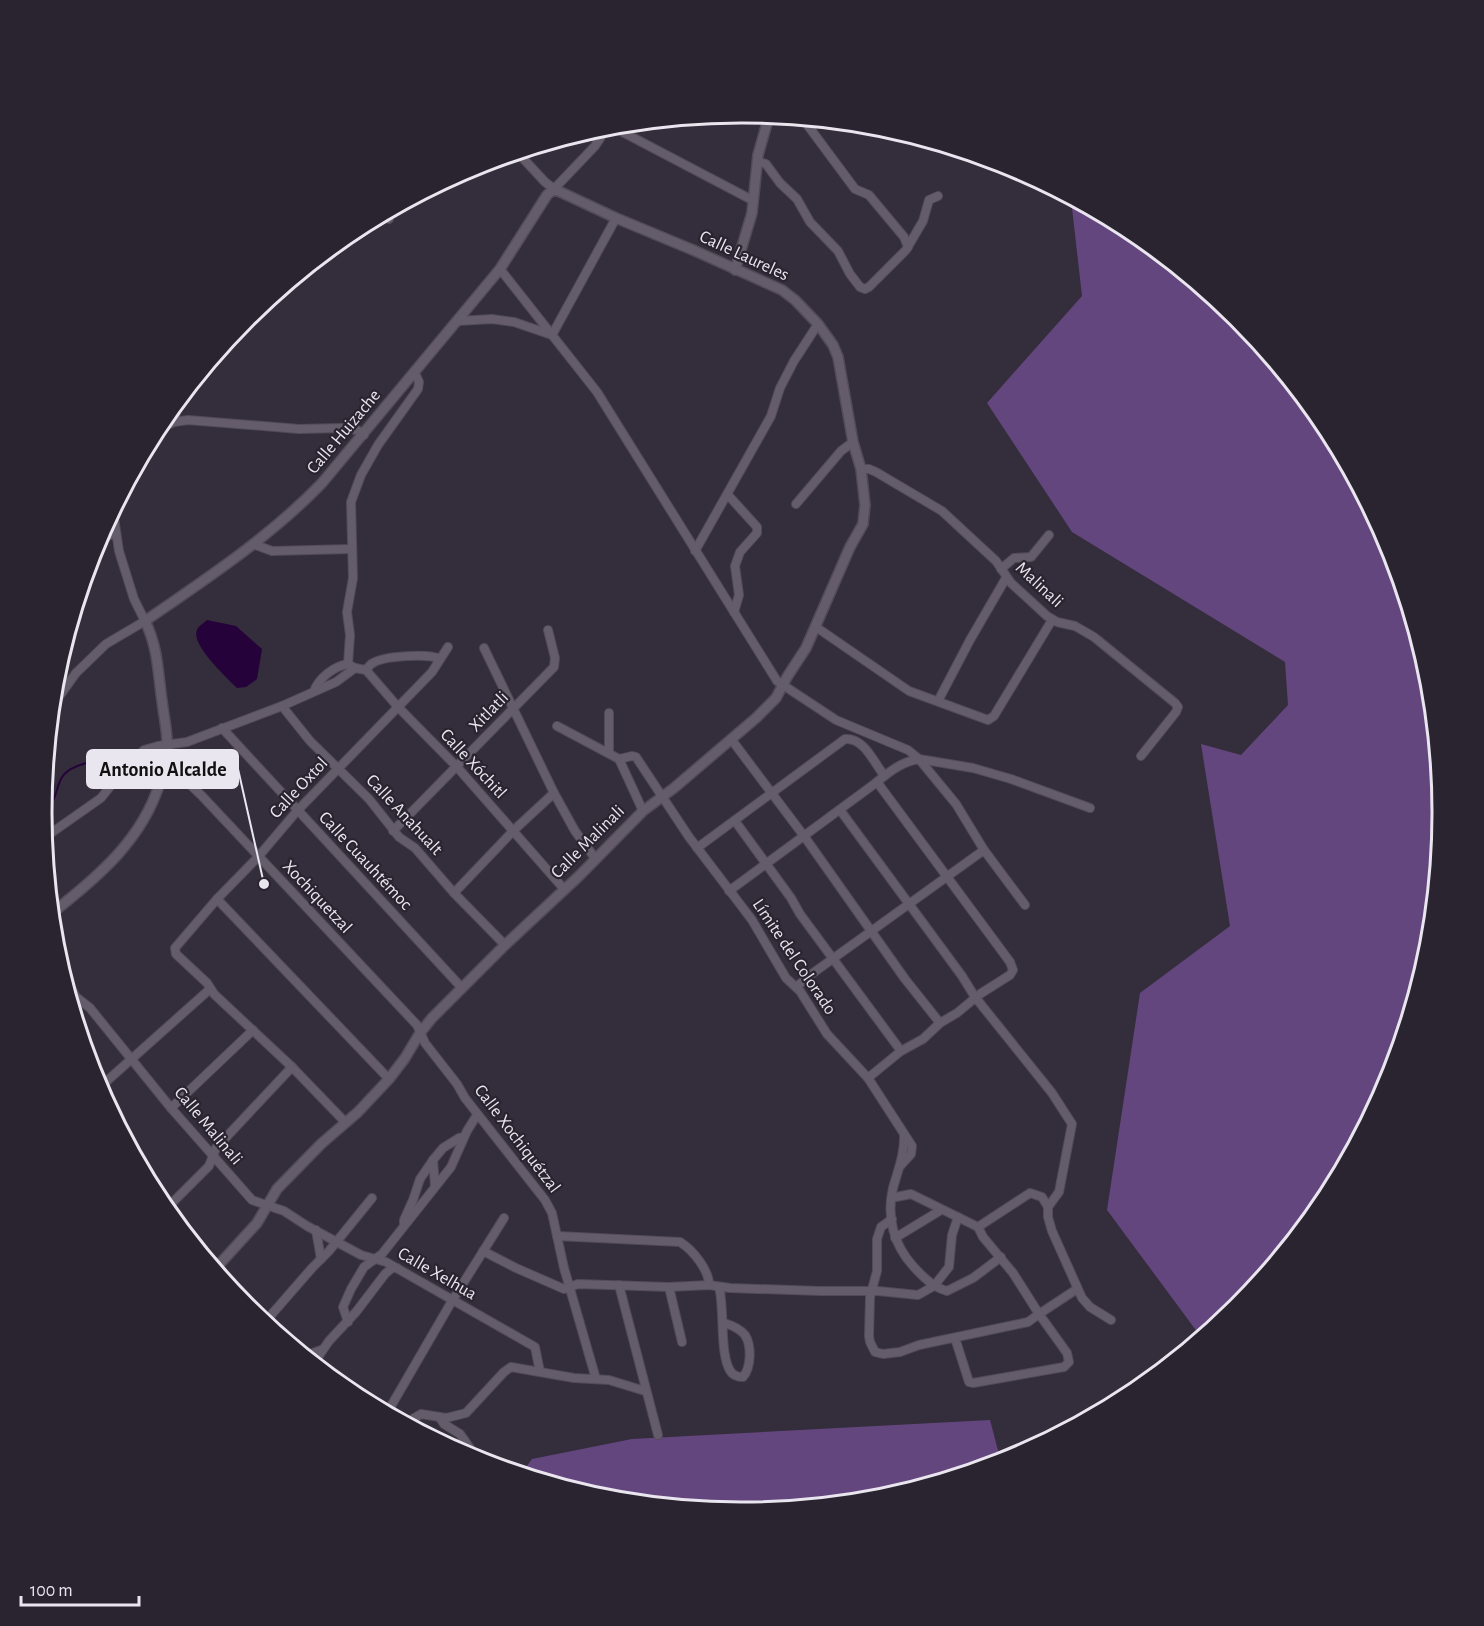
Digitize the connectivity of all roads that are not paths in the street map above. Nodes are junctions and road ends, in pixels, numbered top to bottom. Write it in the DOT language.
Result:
graph roads {
  1 [pos="767,124"];
  2 [pos="809,127"];
  3 [pos="624,134"];
  4 [pos="599,140"];
  5 [pos="524,159"];
  6 [pos="757,161"];
  7 [pos="554,189"];
  8 [pos="938,196"];
  9 [pos="754,201"];
  10 [pos="616,218"];
  11 [pos="908,247"];
  12 [pos="500,269"];
  13 [pos="735,270"];
  14 [pos="458,321"];
  15 [pos="818,324"];
  16 [pos="552,335"];
  17 [pos="415,373"];
  18 [pos="174,422"];
  19 [pos="364,435"];
  20 [pos="853,442"];
  21 [pos="861,470"];
  22 [pos="728,495"];
  23 [pos="796,504"];
  24 [pos="115,528"];
  25 [pos="115,533"];
  26 [pos="112,534"];
  27 [pos="1049,535"];
  28 [pos="253,544"];
  29 [pos="351,549"];
  30 [pos="695,551"];
  31 [pos="1001,569"];
  32 [pos="1006,578"];
  33 [pos="734,612"];
  34 [pos="1052,620"];
  35 [pos="145,621"];
  36 [pos="816,627"];
  37 [pos="548,630"];
  38 [pos="448,647"];
  39 [pos="484,648"];
  40 [pos="440,659"];
  41 [pos="352,666"];
  42 [pos="366,670"];
  43 [pos="783,686"];
  44 [pos="64,690"];
  45 [pos="938,701"];
  46 [pos="282,706"];
  47 [pos="398,707"];
  48 [pos="512,709"];
  49 [pos="609,714"];
  50 [pos="557,726"];
  51 [pos="852,726"];
  52 [pos="222,728"];
  53 [pos="849,738"];
  54 [pos="731,739"];
  55 [pos="167,745"];
  56 [pos="609,752"];
  57 [pos="167,756"];
  58 [pos="1141,756"];
  59 [pos="619,759"];
  60 [pos="919,759"];
  61 [pos="457,767"];
  62 [pos="338,768"];
  63 [pos="884,775"];
  64 [pos="877,782"];
  65 [pos="554,793"];
  66 [pos="771,794"];
  67 [pos="662,797"];
  68 [pos="1090,808"];
  69 [pos="840,810"];
  70 [pos="297,811"];
  71 [pos="643,811"];
  72 [pos="735,821"];
  73 [pos="514,830"];
  74 [pos="393,831"];
  75 [pos="53,832"];
  76 [pos="804,836"];
  77 [pos="697,848"];
  78 [pos="984,850"];
  79 [pos="258,857"];
  80 [pos="595,858"];
  81 [pos="766,864"];
  82 [pos="947,877"];
  83 [pos="564,889"];
  84 [pos="729,891"];
  85 [pos="454,893"];
  86 [pos="217,899"];
  87 [pos="909,904"];
  88 [pos="1024,905"];
  89 [pos="59,907"];
  90 [pos="871,932"];
  91 [pos="505,945"];
  92 [pos="834,958"];
  93 [pos="796,987"];
  94 [pos="462,988"];
  95 [pos="210,989"];
  96 [pos="975,997"];
  97 [pos="80,1004"];
  98 [pos="940,1023"];
  99 [pos="253,1030"];
  100 [pos="420,1033"];
  101 [pos="901,1051"];
  102 [pos="132,1059"];
  103 [pos="292,1067"];
  104 [pos="868,1078"];
  105 [pos="389,1079"];
  106 [pos="107,1081"];
  107 [pos="171,1108"];
  108 [pos="477,1115"];
  109 [pos="346,1123"];
  110 [pos="464,1137"];
  111 [pos="213,1156"];
  112 [pos="433,1160"];
  113 [pos="435,1186"];
  114 [pos="892,1196"];
  115 [pos="372,1198"];
  116 [pos="173,1202"];
  117 [pos="267,1205"];
  118 [pos="1048,1207"];
  119 [pos="941,1209"];
  120 [pos="504,1218"];
  121 [pos="958,1218"];
  122 [pos="892,1219"];
  123 [pos="404,1226"];
  124 [pos="978,1227"];
  125 [pos="316,1230"];
  126 [pos="556,1236"];
  127 [pos="895,1238"];
  128 [pos="336,1242"];
  129 [pos="483,1251"];
  130 [pos="1001,1257"];
  131 [pos="376,1258"];
  132 [pos="321,1259"];
  133 [pos="220,1263"];
  134 [pos="397,1268"];
  135 [pos="619,1285"];
  136 [pos="709,1285"];
  137 [pos="934,1286"];
  138 [pos="571,1287"];
  139 [pos="669,1287"];
  140 [pos="719,1287"];
  141 [pos="1077,1289"];
  142 [pos="871,1291"];
  143 [pos="452,1301"];
  144 [pos="1039,1314"];
  145 [pos="270,1316"];
  146 [pos="1110,1320"];
  147 [pos="348,1322"];
  148 [pos="724,1323"];
  149 [pos="956,1338"];
  150 [pos="682,1342"];
  151 [pos="321,1350"];
  152 [pos="313,1353"];
  153 [pos="318,1356"];
  154 [pos="540,1372"];
  155 [pos="596,1379"];
  156 [pos="645,1390"];
  157 [pos="391,1406"];
  158 [pos="412,1418"];
  159 [pos="440,1418"];
  160 [pos="658,1436"];
  161 [pos="468,1445"];
  1 -- 6 [label="street"];
  2 -- 11 [label="street"];
  3 -- 9 [label="street, Calle Huizache"];
  4 -- 7 [label="street, Calle Huizache"];
  5 -- 7 [label="street, Calle Laureles"];
  6 -- 9 [label="street"];
  6 -- 11 [label="street"];
  7 -- 10 [label="street, Calle Laureles"];
  7 -- 12 [label="street, Calle Huizache"];
  8 -- 11 [label="street"];
  9 -- 13 [label="street"];
  10 -- 13 [label="street, Calle Laureles"];
  10 -- 16 [label="street"];
  12 -- 14 [label="street, Calle Huizache"];
  12 -- 16 [label="street"];
  13 -- 15 [label="street, Calle Laureles"];
  14 -- 16 [label="street"];
  14 -- 17 [label="street, Calle Huizache"];
  15 -- 20 [label="street, Calle Laureles"];
  15 -- 22 [label="street"];
  16 -- 30 [label="street"];
  17 -- 19 [label="street, Calle Huizache"];
  17 -- 29 [label="street"];
  18 -- 19 [label="street"];
  19 -- 28 [label="street, Calle Huizache"];
  20 -- 21 [label="street, Calle Laureles"];
  20 -- 23 [label="street"];
  21 -- 31 [label="street, Malinali"];
  21 -- 36 [label="street, Calle Malinali"];
  22 -- 30 [label="street"];
  22 -- 33 [label="street"];
  24 -- 25 [label="street"];
  25 -- 26 [label="street"];
  25 -- 35 [label="street"];
  27 -- 31 [label="street"];
  28 -- 29 [label="street"];
  28 -- 35 [label="street, Calle Huizache"];
  29 -- 41 [label="street"];
  30 -- 33 [label="street"];
  31 -- 32 [label="street, Malinali"];
  32 -- 34 [label="street, Malinali"];
  32 -- 45 [label="street"];
  33 -- 43 [label="street"];
  34 -- 45 [label="street"];
  34 -- 58 [label="street, Malinali"];
  35 -- 44 [label="street, Calle Huizache"];
  35 -- 55 [label="street"];
  36 -- 43 [label="street, Calle Malinali"];
  36 -- 45 [label="street"];
  37 -- 48 [label="street, Xitlatli"];
  38 -- 40 [label="street, Calle Oxtol"];
  39 -- 48 [label="street"];
  40 -- 42 [label="street"];
  40 -- 47 [label="street, Calle Oxtol"];
  41 -- 42 [label="street"];
  41 -- 46 [label="street"];
  42 -- 47 [label="street, Calle Xóchitl"];
  43 -- 51 [label="street"];
  43 -- 54 [label="street, Calle Malinali"];
  46 -- 52 [label="street"];
  46 -- 62 [label="street, Calle Anahualt"];
  47 -- 61 [label="street, Calle Xóchitl"];
  47 -- 62 [label="street, Calle Oxtol"];
  48 -- 61 [label="street, Xitlatli"];
  48 -- 65 [label="street"];
  49 -- 56 [label="street"];
  50 -- 56 [label="street"];
  51 -- 53 [label="street"];
  51 -- 60 [label="street"];
  52 -- 55 [label="street"];
  52 -- 70 [label="street, Calle Cuauhtémoc"];
  53 -- 63 [label="street"];
  53 -- 66 [label="street"];
  54 -- 66 [label="street"];
  54 -- 67 [label="street, Calle Malinali"];
  55 -- 57 [label="street"];
  55 -- 75 [label="street"];
  56 -- 59 [label="street"];
  57 -- 79 [label="street, Xochiquetzal"];
  57 -- 89 [label="street"];
  59 -- 67 [label="street, Límite del Colorado"];
  59 -- 71 [label="street"];
  60 -- 63 [label="street"];
  60 -- 68 [label="street"];
  60 -- 78 [label="street"];
  61 -- 73 [label="street, Calle Xóchitl"];
  61 -- 74 [label="street, Xitlatli"];
  62 -- 70 [label="street, Calle Oxtol"];
  62 -- 74 [label="street, Calle Anahualt"];
  63 -- 64 [label="street"];
  64 -- 69 [label="street"];
  64 -- 82 [label="street"];
  65 -- 73 [label="street"];
  65 -- 80 [label="street"];
  66 -- 72 [label="street"];
  66 -- 76 [label="street"];
  67 -- 71 [label="street, Calle Malinali"];
  67 -- 77 [label="street, Límite del Colorado"];
  69 -- 76 [label="street"];
  69 -- 87 [label="street"];
  70 -- 79 [label="street, Calle Oxtol"];
  70 -- 94 [label="street, Calle Cuauhtémoc"];
  71 -- 80 [label="street, Calle Malinali"];
  72 -- 77 [label="street"];
  72 -- 81 [label="street"];
  73 -- 83 [label="street, Calle Xóchitl"];
  73 -- 85 [label="street"];
  74 -- 85 [label="street, Calle Anahualt"];
  76 -- 81 [label="street"];
  76 -- 90 [label="street"];
  77 -- 84 [label="street, Límite del Colorado"];
  78 -- 82 [label="street"];
  78 -- 88 [label="street"];
  79 -- 86 [label="street, Calle Oxtol"];
  79 -- 100 [label="street, Xochiquetzal"];
  80 -- 83 [label="street, Calle Malinali"];
  81 -- 84 [label="street"];
  81 -- 92 [label="street"];
  82 -- 87 [label="street"];
  82 -- 96 [label="street"];
  83 -- 91 [label="street, Calle Malinali"];
  84 -- 93 [label="street, Límite del Colorado"];
  85 -- 91 [label="street, Calle Anahualt"];
  86 -- 95 [label="street, Calle Oxtol"];
  86 -- 105 [label="street"];
  87 -- 90 [label="street"];
  87 -- 96 [label="street"];
  90 -- 92 [label="street"];
  90 -- 98 [label="street"];
  91 -- 94 [label="street, Calle Malinali"];
  92 -- 93 [label="street"];
  92 -- 101 [label="street"];
  93 -- 104 [label="street, Límite del Colorado"];
  94 -- 100 [label="street, Calle Malinali"];
  95 -- 99 [label="street"];
  95 -- 102 [label="street"];
  96 -- 98 [label="street"];
  96 -- 118 [label="street"];
  97 -- 102 [label="street, Calle Malinali"];
  98 -- 101 [label="street"];
  99 -- 103 [label="street"];
  99 -- 107 [label="street"];
  100 -- 105 [label="street, Calle Malinali"];
  100 -- 108 [label="street, Calle Xochiquétzal"];
  101 -- 104 [label="street"];
  102 -- 106 [label="street"];
  102 -- 107 [label="street, Calle Malinali"];
  103 -- 109 [label="street"];
  103 -- 111 [label="street"];
  104 -- 114 [label="street, Límite del Colorado"];
  105 -- 109 [label="street, Calle Malinali"];
  107 -- 111 [label="street, Calle Malinali"];
  108 -- 110 [label="street"];
  108 -- 126 [label="street, Calle Xochiquétzal"];
  109 -- 117 [label="street, Calle Malinali"];
  110 -- 112 [label="street"];
  110 -- 113 [label="street"];
  111 -- 116 [label="street"];
  111 -- 117 [label="street, Calle Malinali"];
  112 -- 113 [label="street"];
  112 -- 123 [label="street"];
  113 -- 123 [label="street"];
  114 -- 119 [label="street"];
  114 -- 122 [label="street"];
  115 -- 128 [label="street"];
  117 -- 125 [label="street, Calle Xelhua"];
  117 -- 133 [label="street, Calle Malinali"];
  118 -- 124 [label="street"];
  118 -- 141 [label="street"];
  119 -- 121 [label="street"];
  119 -- 127 [label="street"];
  120 -- 129 [label="street"];
  121 -- 124 [label="street"];
  121 -- 137 [label="street"];
  122 -- 127 [label="street"];
  122 -- 142 [label="street"];
  123 -- 131 [label="street"];
  124 -- 130 [label="street"];
  125 -- 128 [label="street, Calle Xelhua"];
  125 -- 132 [label="street"];
  126 -- 136 [label="street"];
  126 -- 138 [label="street, Calle Xochiquétzal"];
  127 -- 137 [label="street"];
  128 -- 131 [label="street, Calle Xelhua"];
  128 -- 132 [label="street"];
  129 -- 138 [label="street"];
  129 -- 143 [label="street"];
  130 -- 137 [label="street"];
  130 -- 144 [label="street"];
  131 -- 134 [label="street, Calle Xelhua"];
  131 -- 147 [label="street"];
  132 -- 145 [label="street"];
  134 -- 143 [label="street, Calle Xelhua"];
  134 -- 147 [label="street"];
  135 -- 138 [label="street"];
  135 -- 139 [label="street"];
  135 -- 156 [label="street"];
  136 -- 139 [label="street"];
  136 -- 140 [label="street"];
  137 -- 142 [label="street"];
  138 -- 155 [label="street, Calle Xochiquétzal"];
  139 -- 150 [label="street"];
  140 -- 142 [label="street"];
  140 -- 148 [label="street"];
  141 -- 144 [label="street"];
  141 -- 146 [label="street"];
  142 -- 149 [label="street"];
  143 -- 154 [label="street, Calle Xelhua"];
  143 -- 157 [label="street"];
  144 -- 149 [label="street"];
  144 -- 149 [label="street"];
  147 -- 151 [label="street"];
  148 -- 148 [label="street"];
  151 -- 152 [label="street"];
  151 -- 153 [label="street"];
  154 -- 155 [label="street"];
  154 -- 159 [label="street"];
  155 -- 156 [label="street"];
  156 -- 160 [label="street"];
  158 -- 159 [label="street"];
  159 -- 161 [label="street"];
}
